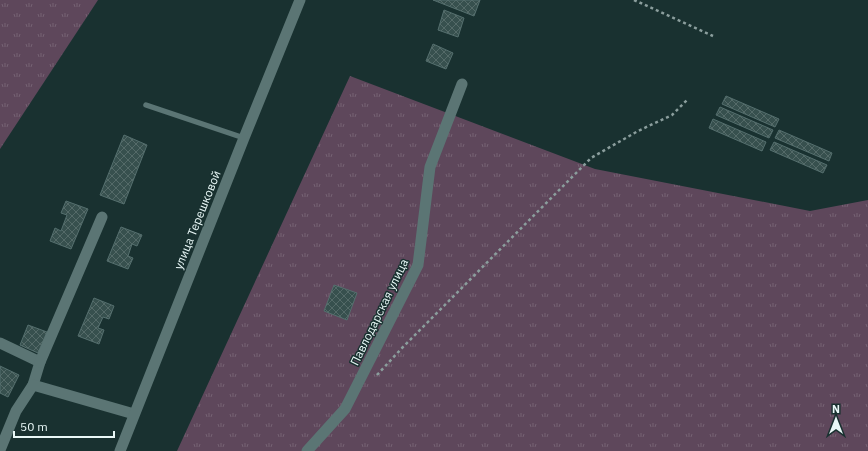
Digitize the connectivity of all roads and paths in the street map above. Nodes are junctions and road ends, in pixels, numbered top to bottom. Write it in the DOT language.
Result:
graph roads {
  1 [pos="300,0"];
  2 [pos="634,0"];
  3 [pos="713,36"];
  4 [pos="462,84"];
  5 [pos="688,99"];
  6 [pos="146,105"];
  7 [pos="244,138"];
  8 [pos="102,218"];
  9 [pos="0,343"];
  10 [pos="40,362"];
  11 [pos="376,376"];
  12 [pos="33,385"];
  13 [pos="134,414"];
  14 [pos="0,450"];
  15 [pos="120,451"];
  16 [pos="307,451"];
  1 -- 7 [label="street, улица Терешковой"];
  2 -- 3 [label="path"];
  4 -- 16 [label="street, Павлодарская улица"];
  5 -- 11 [label="path"];
  6 -- 7 [label="lane"];
  7 -- 13 [label="street, улица Терешковой"];
  8 -- 10 [label="street"];
  9 -- 10 [label="street"];
  10 -- 12 [label="street"];
  12 -- 13 [label="street"];
  12 -- 14 [label="street"];
  13 -- 15 [label="street, улица Терешковой"];
}
